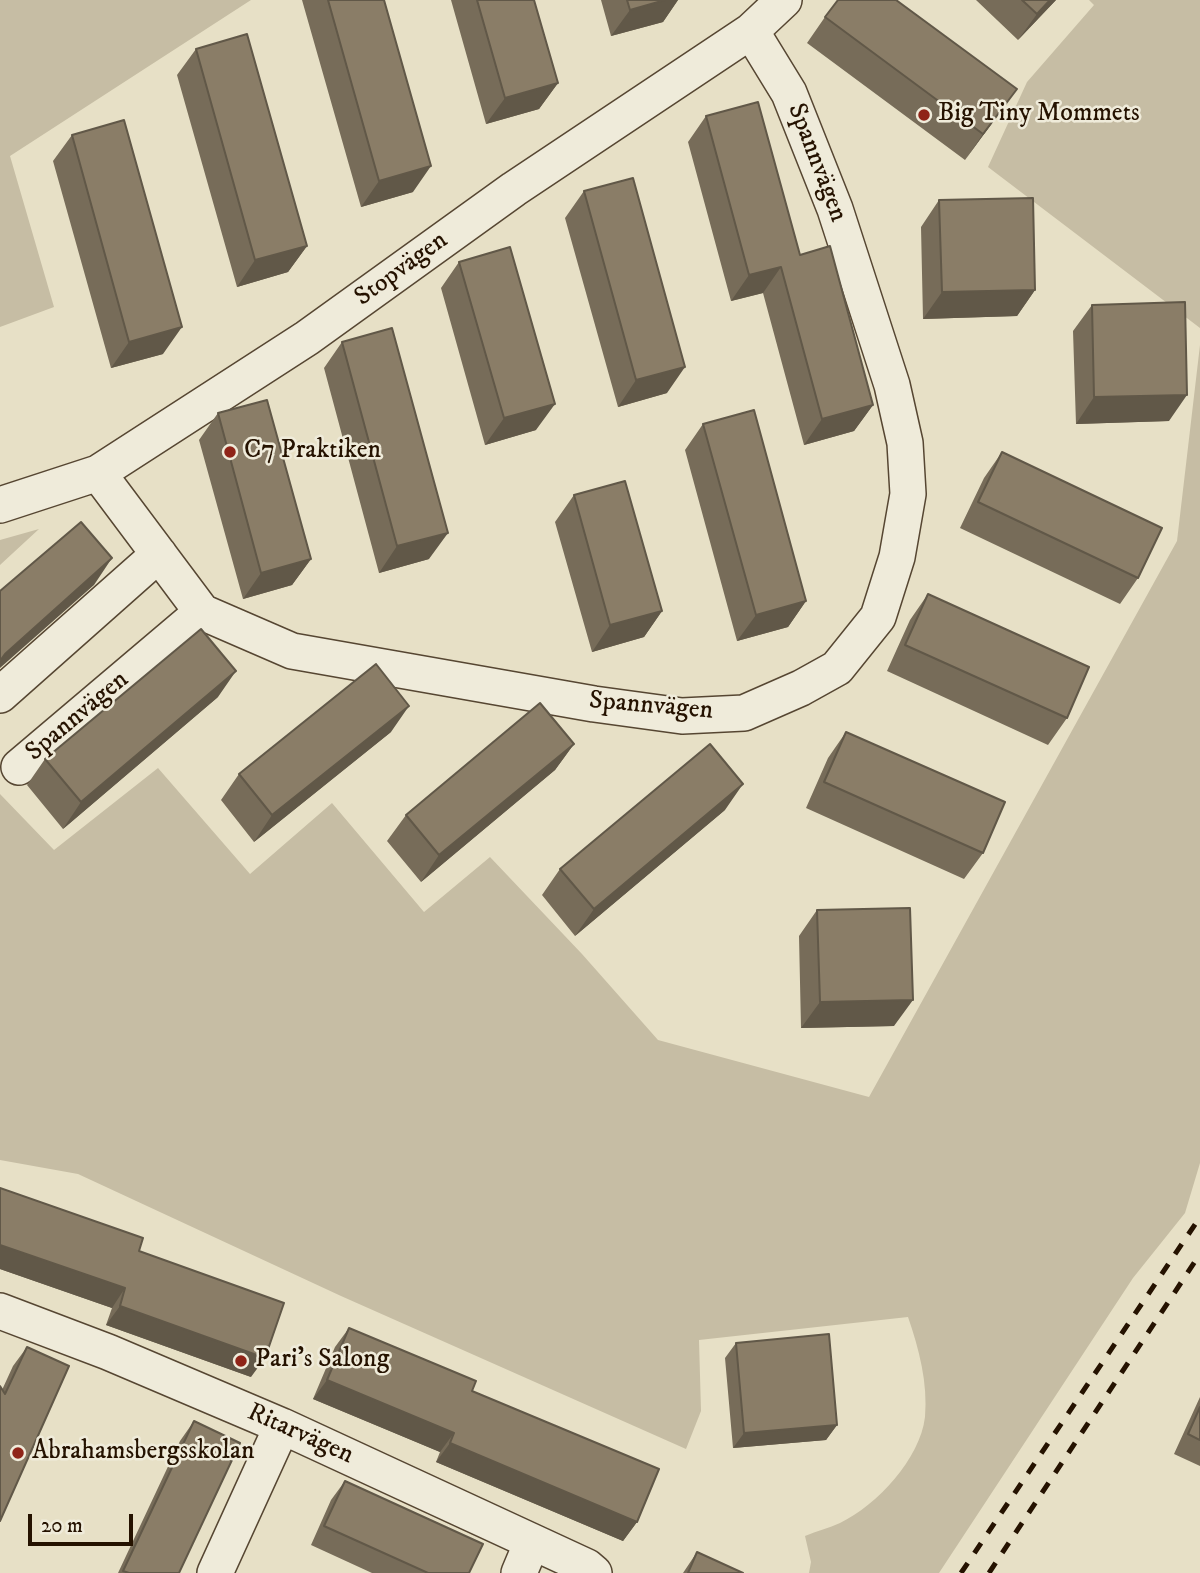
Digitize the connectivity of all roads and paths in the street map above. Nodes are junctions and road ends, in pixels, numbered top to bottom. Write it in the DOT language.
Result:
graph roads {
  1 [pos="784,0"];
  2 [pos="751,31"];
  3 [pos="98,473"];
  4 [pos="0,505"];
  5 [pos="159,554"];
  6 [pos="202,612"];
  7 [pos="0,695"];
  8 [pos="19,768"];
  9 [pos="0,1311"];
  10 [pos="282,1426"];
  11 [pos="526,1557"];
  12 [pos="225,1570"];
  13 [pos="594,1573"];
  1 -- 2 [label="street, Stopvägen"];
  2 -- 3 [label="street, Stopvägen"];
  2 -- 6 [label="street, Spannvägen"];
  3 -- 4 [label="street, Stopvägen"];
  3 -- 5 [label="street"];
  5 -- 6 [label="street"];
  5 -- 7 [label="street"];
  6 -- 8 [label="street, Spannvägen"];
  9 -- 10 [label="street, Ritarvägen"];
  10 -- 11 [label="street, Ritarvägen"];
  10 -- 12 [label="street"];
  11 -- 13 [label="street, Ritarvägen"];
}
